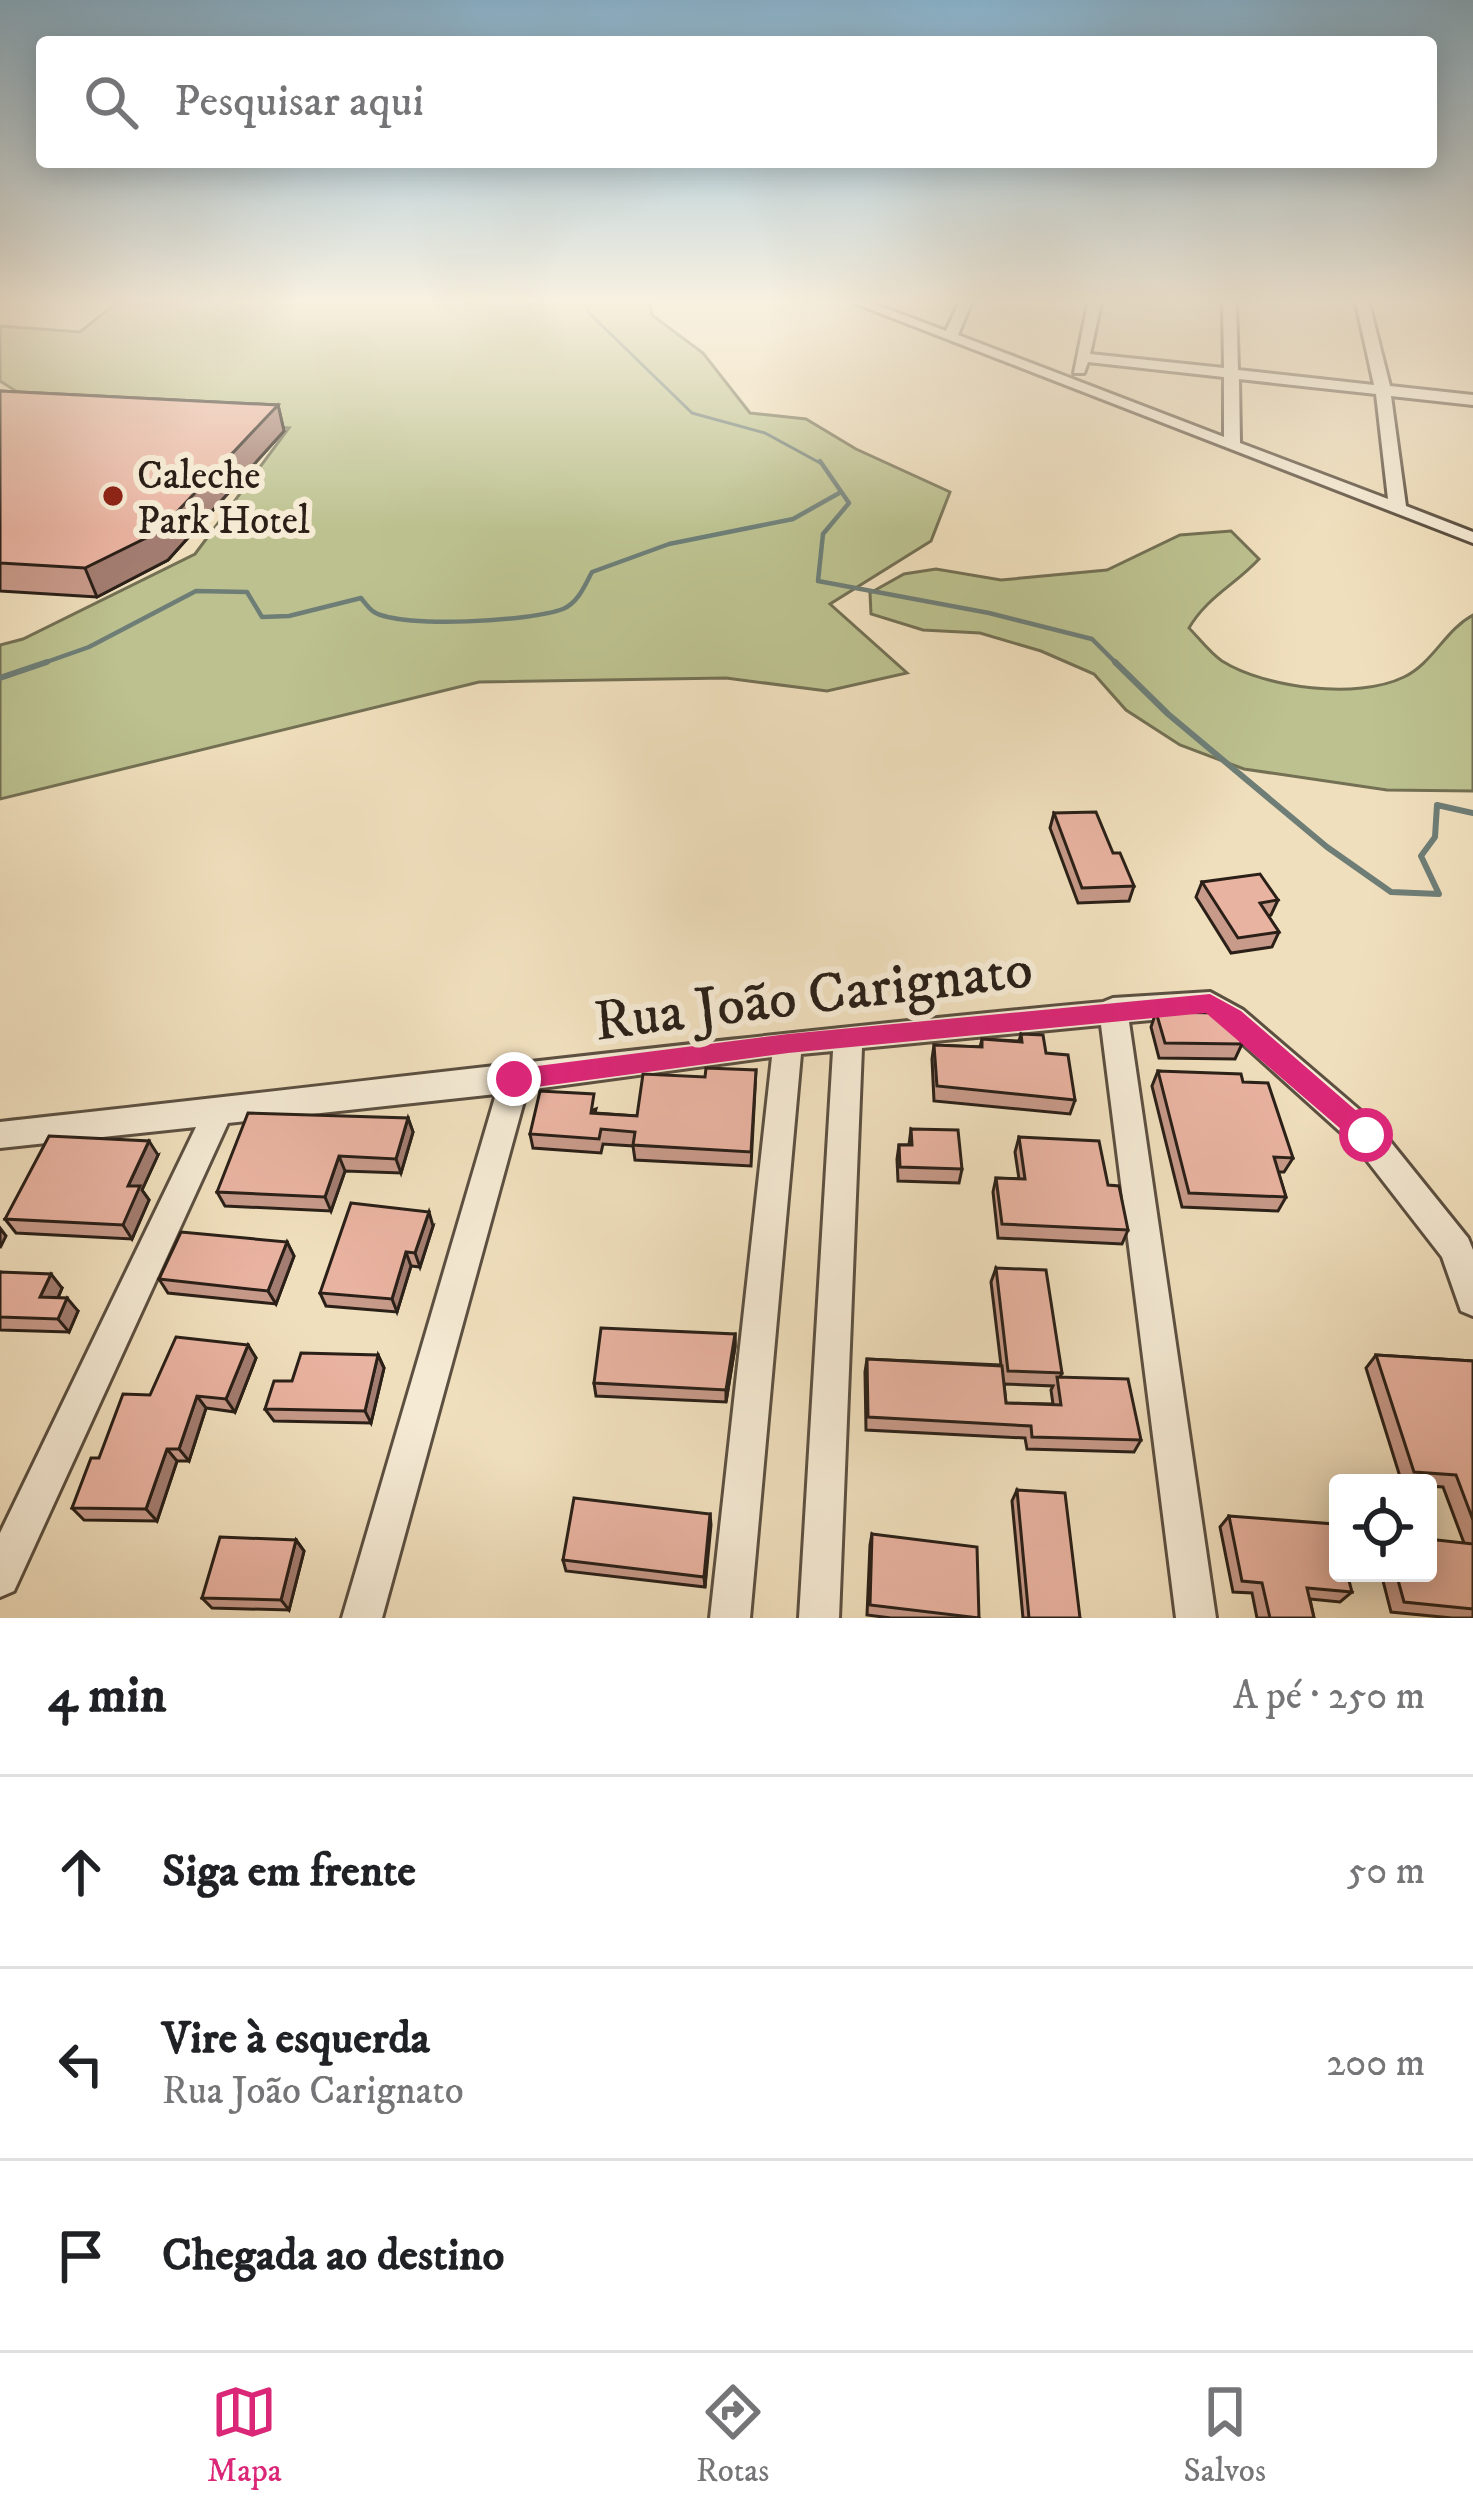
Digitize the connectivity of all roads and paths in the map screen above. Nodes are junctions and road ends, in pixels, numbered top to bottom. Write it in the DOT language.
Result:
graph roads {
  1 [pos="1058,379"];
  2 [pos="1077,379"];
  3 [pos="1230,379"];
  4 [pos="1280,379"];
  5 [pos="1380,379"];
  6 [pos="1075,385"];
  7 [pos="1383,390"];
  8 [pos="1473,400"];
  9 [pos="1232,444"];
  10 [pos="1397,509"];
  11 [pos="1473,538"];
  12 [pos="1113,1010"];
  13 [pos="848,1041"];
  14 [pos="788,1043"];
  15 [pos="514,1079"];
  16 [pos="219,1110"];
  17 [pos="0,1135"];
  18 [pos="1473,1299"];
  19 [pos="0,1577"];
  20 [pos="362,1618"];
  21 [pos="730,1618"];
  22 [pos="820,1618"];
  23 [pos="1196,1618"];
  1 -- 6 [label="street"];
  2 -- 6 [label="street"];
  3 -- 9 [label="street"];
  4 -- 7 [label="street"];
  5 -- 7 [label="street"];
  6 -- 9 [label="street"];
  7 -- 8 [label="street"];
  7 -- 10 [label="street"];
  9 -- 10 [label="street"];
  10 -- 11 [label="street"];
  12 -- 13 [label="street, Rua João Carignato"];
  12 -- 18 [label="street, Rua João Carignato"];
  12 -- 23 [label="street"];
  13 -- 14 [label="street, Rua João Carignato"];
  13 -- 22 [label="street"];
  14 -- 15 [label="street, Rua João Carignato"];
  14 -- 21 [label="street"];
  15 -- 16 [label="street, Rua João Carignato"];
  15 -- 20 [label="street"];
  16 -- 17 [label="street, Rua João Carignato"];
  16 -- 19 [label="street"];
}
